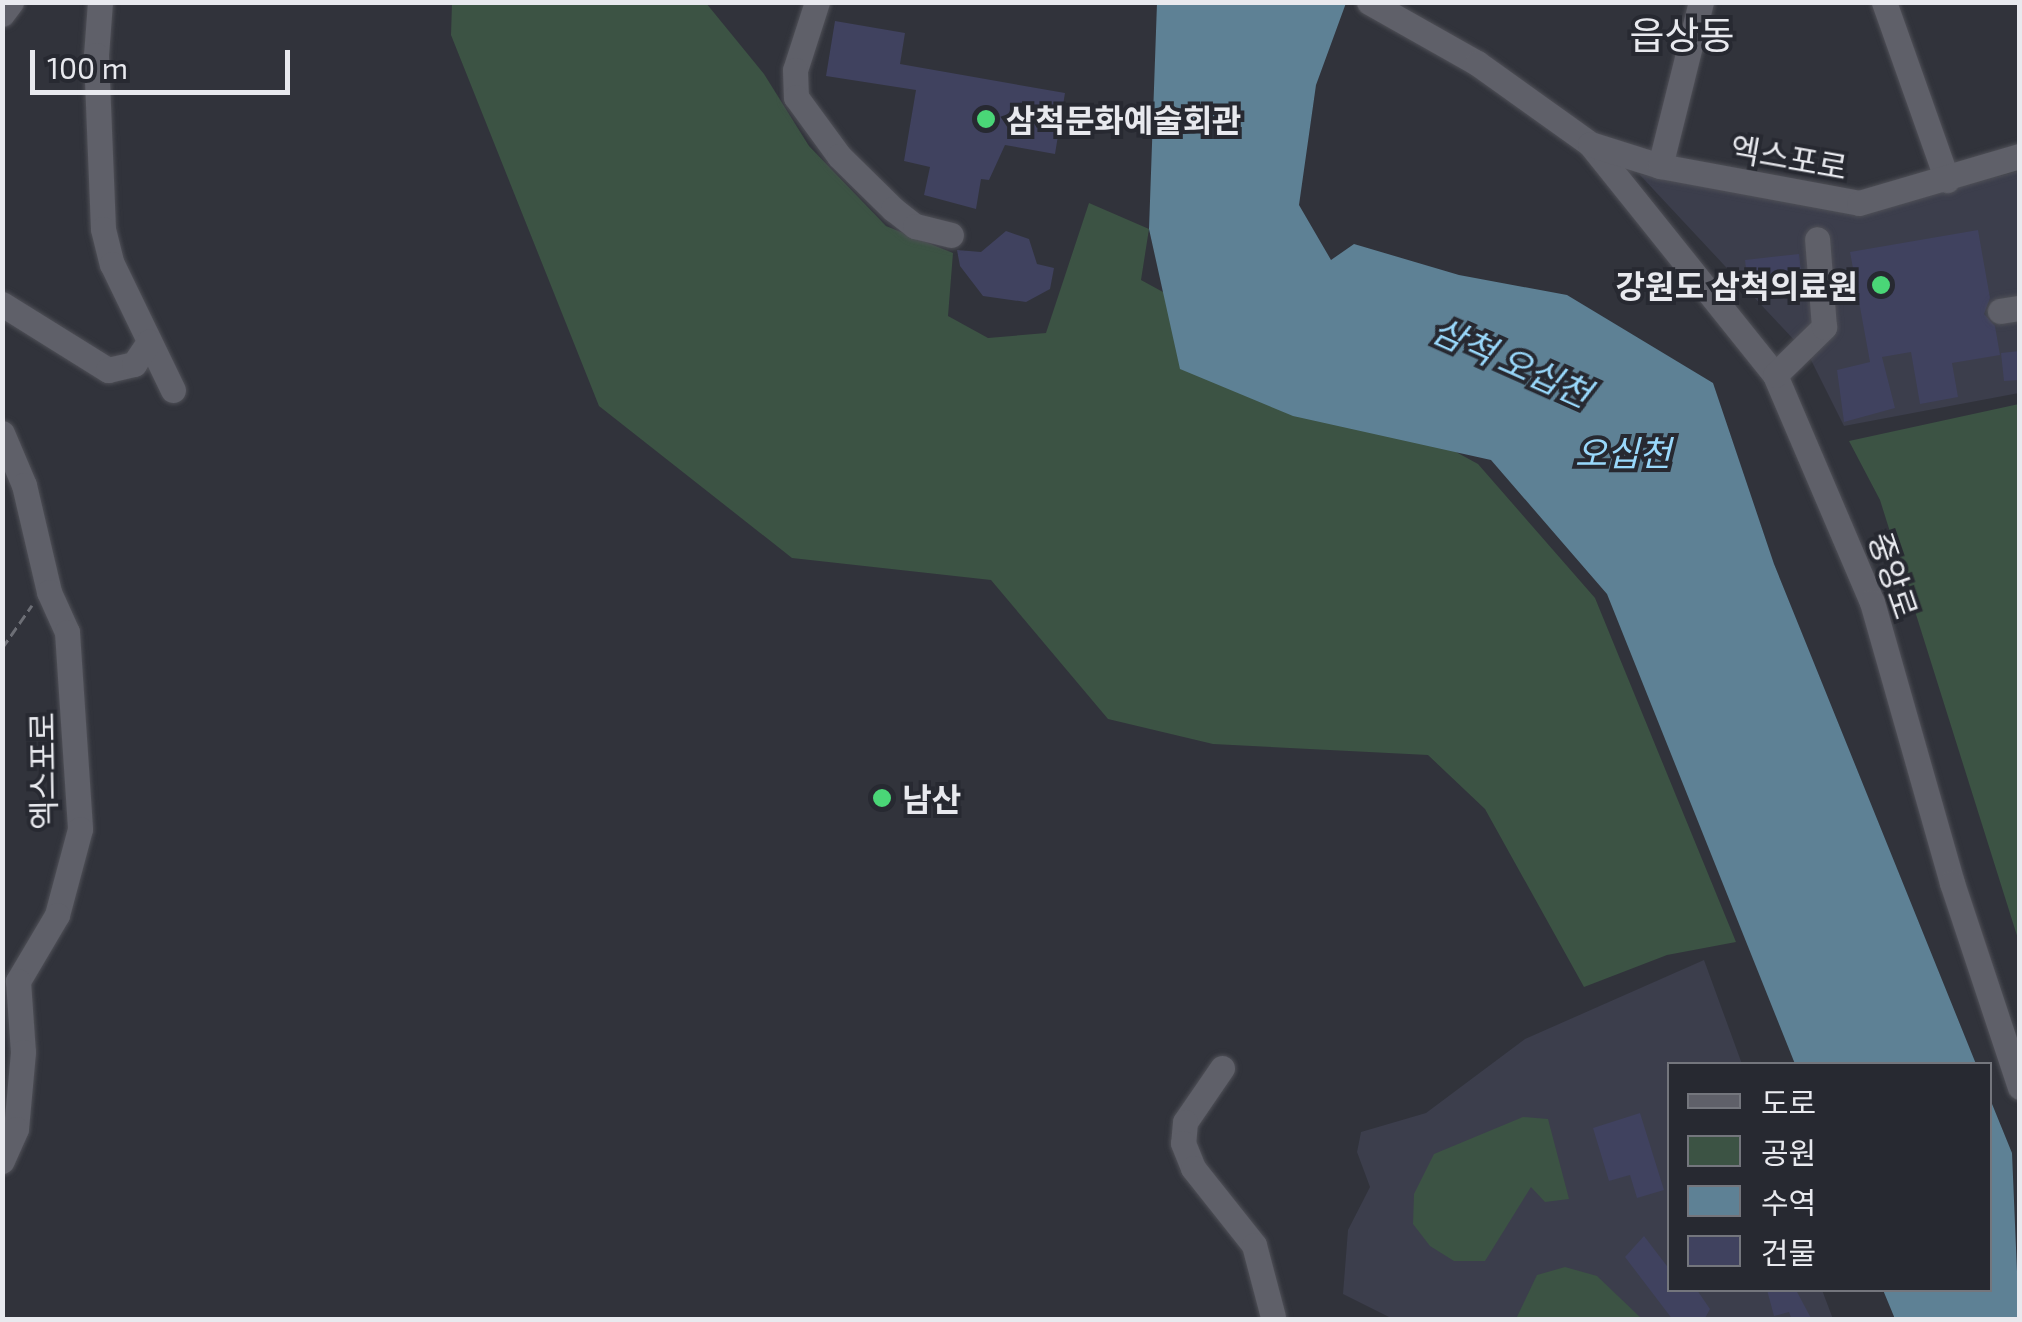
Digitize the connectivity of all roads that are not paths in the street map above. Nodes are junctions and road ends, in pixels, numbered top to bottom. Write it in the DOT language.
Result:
graph roads {
  1 [pos="11,2"];
  2 [pos="100,2"];
  3 [pos="817,2"];
  4 [pos="1369,2"];
  5 [pos="1701,2"];
  6 [pos="1884,2"];
  7 [pos="2,14"];
  8 [pos="1590,144"];
  9 [pos="2020,156"];
  10 [pos="1660,166"];
  11 [pos="1947,180"];
  12 [pos="950,235"];
  13 [pos="1816,240"];
  14 [pos="2,304"];
  15 [pos="150,342"];
  16 [pos="1775,375"];
  17 [pos="174,390"];
  18 [pos="2,434"];
  19 [pos="1222,1068"];
  20 [pos="2020,1087"];
  21 [pos="2,1161"];
  22 [pos="1275,1319"];
  1 -- 7 [label="street"];
  2 -- 15 [label="street"];
  3 -- 12 [label="street"];
  4 -- 8 [label="street"];
  5 -- 10 [label="street"];
  6 -- 11 [label="street"];
  8 -- 10 [label="street, 엑스포로"];
  8 -- 16 [label="street, 중앙로"];
  9 -- 11 [label="street, 엑스포로"];
  10 -- 11 [label="street, 엑스포로"];
  13 -- 16 [label="street"];
  14 -- 15 [label="street"];
  15 -- 17 [label="street"];
  16 -- 20 [label="street, 중앙로"];
  18 -- 21 [label="street, 엑스포로"];
  19 -- 22 [label="street"];
}
